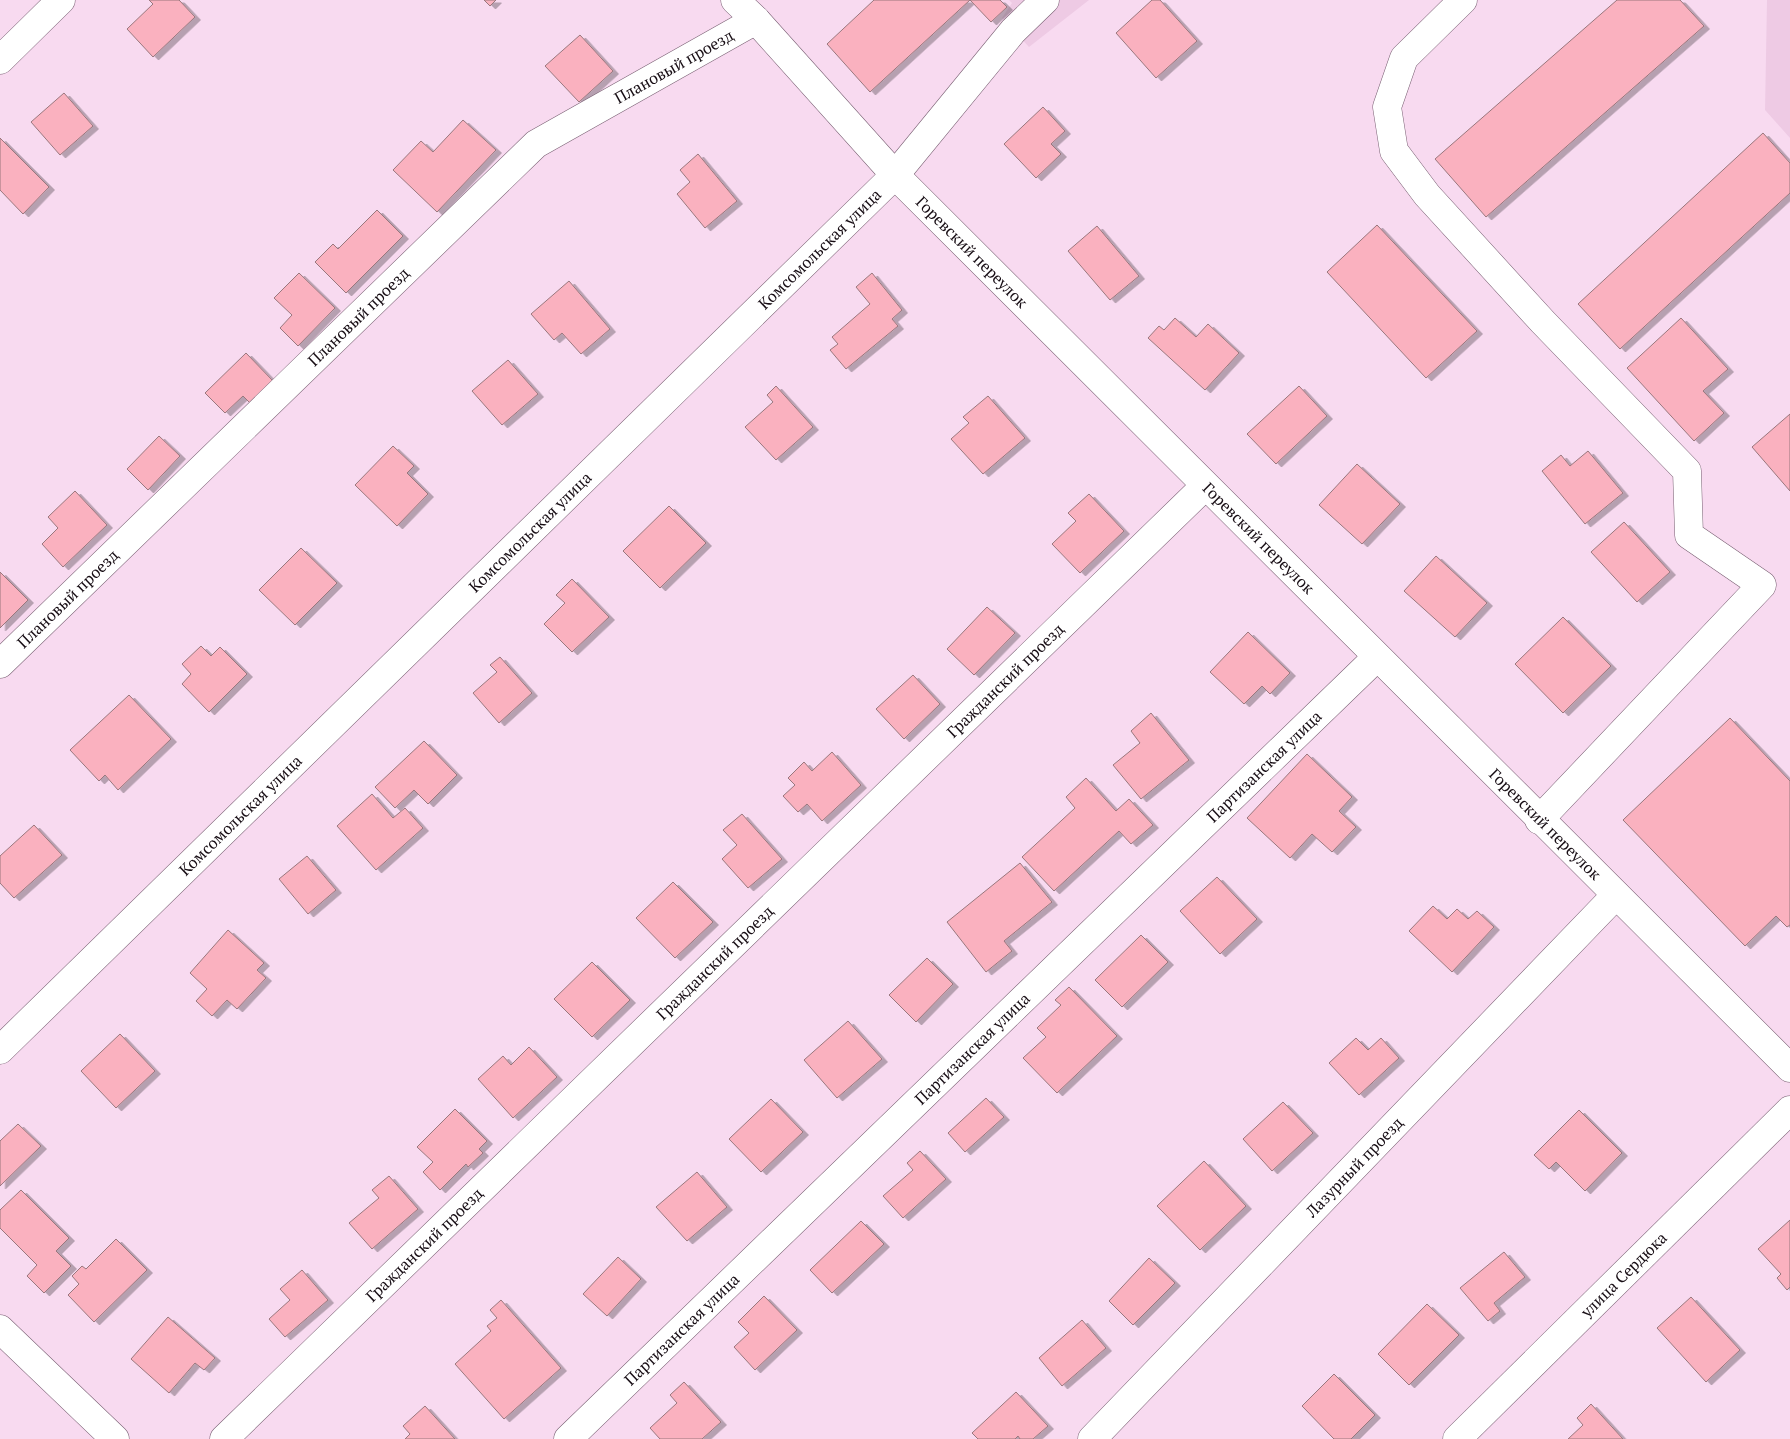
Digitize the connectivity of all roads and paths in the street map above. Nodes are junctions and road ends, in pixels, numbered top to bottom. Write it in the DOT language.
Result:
graph roads {
  1 [pos="61,0"];
  2 [pos="735,0"];
  3 [pos="1046,0"];
  4 [pos="1463,0"];
  5 [pos="756,20"];
  6 [pos="0,60"];
  7 [pos="895,175"];
  8 [pos="1206,486"];
  9 [pos="1377,657"];
  10 [pos="0,664"];
  11 [pos="1539,820"];
  12 [pos="1616,895"];
  13 [pos="0,1050"];
  14 [pos="1790,1068"];
  15 [pos="1790,1110"];
  16 [pos="0,1329"];
  17 [pos="115,1439"];
  18 [pos="224,1439"];
  19 [pos="568,1439"];
  20 [pos="1092,1439"];
  21 [pos="1458,1439"];
  1 -- 6 [label="street"];
  2 -- 5 [label="street, Горевский переулок"];
  3 -- 7 [label="street, Комсомольская улица"];
  4 -- 11 [label="street"];
  5 -- 7 [label="street, Горевский переулок"];
  5 -- 10 [label="street, Плановый проезд"];
  7 -- 8 [label="street, Горевский переулок"];
  7 -- 13 [label="street, Комсомольская улица"];
  8 -- 9 [label="street, Горевский переулок"];
  8 -- 18 [label="street, Гражданский проезд"];
  9 -- 11 [label="street, Горевский переулок"];
  9 -- 19 [label="street, Партизанская улица"];
  11 -- 12 [label="street, Горевский переулок"];
  12 -- 14 [label="street, Горевский переулок"];
  12 -- 20 [label="street, Лазурный проезд"];
  15 -- 21 [label="street, улица Сердюка"];
  16 -- 17 [label="street"];
}
